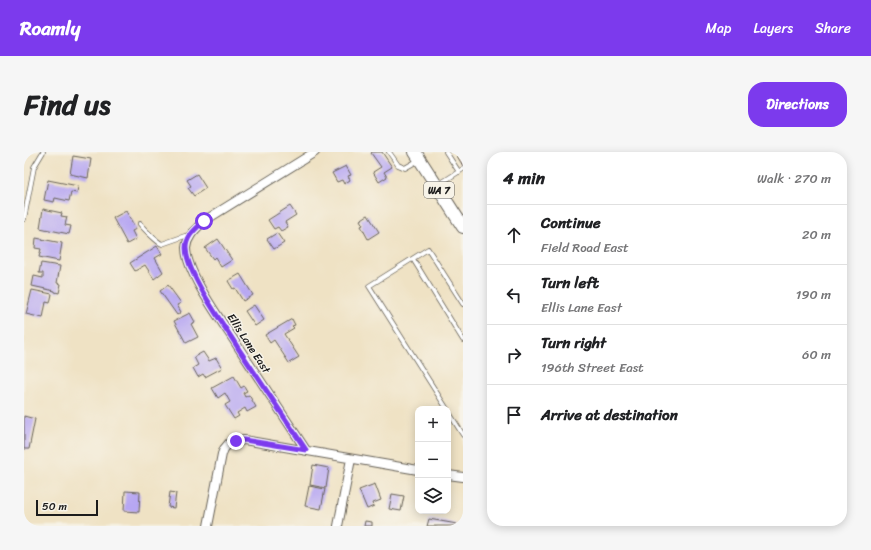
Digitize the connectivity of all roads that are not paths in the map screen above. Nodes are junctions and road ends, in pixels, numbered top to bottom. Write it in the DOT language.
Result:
graph roads {
  1 [pos="43,152"];
  2 [pos="315,152"];
  3 [pos="389,152"];
  4 [pos="446,152"];
  5 [pos="417,156"];
  6 [pos="461,171"];
  7 [pos="436,186"];
  8 [pos="24,219"];
  9 [pos="140,224"];
  10 [pos="463,227"];
  11 [pos="189,239"];
  12 [pos="413,259"];
  13 [pos="463,304"];
  14 [pos="463,340"];
  15 [pos="444,406"];
  16 [pos="451,416"];
  17 [pos="463,435"];
  18 [pos="306,450"];
  19 [pos="351,459"];
  20 [pos="415,470"];
  21 [pos="451,475"];
  22 [pos="463,477"];
  23 [pos="208,526"];
  24 [pos="338,526"];
  1 -- 8 [label="lane"];
  2 -- 11 [label="street"];
  3 -- 5 [label="lane"];
  4 -- 6 [label="lane"];
  5 -- 7 [label="main road, WA 7"];
  6 -- 7 [label="lane"];
  7 -- 10 [label="main road, WA 7"];
  9 -- 11 [label="lane"];
  11 -- 18 [label="street, Ellis Lane East"];
  12 -- 13 [label="lane"];
  12 -- 14 [label="lane"];
  12 -- 15 [label="lane"];
  16 -- 17 [label="lane"];
  18 -- 19 [label="street"];
  18 -- 23 [label="street"];
  19 -- 20 [label="street"];
  19 -- 24 [label="street"];
  21 -- 22 [label="street"];
}
